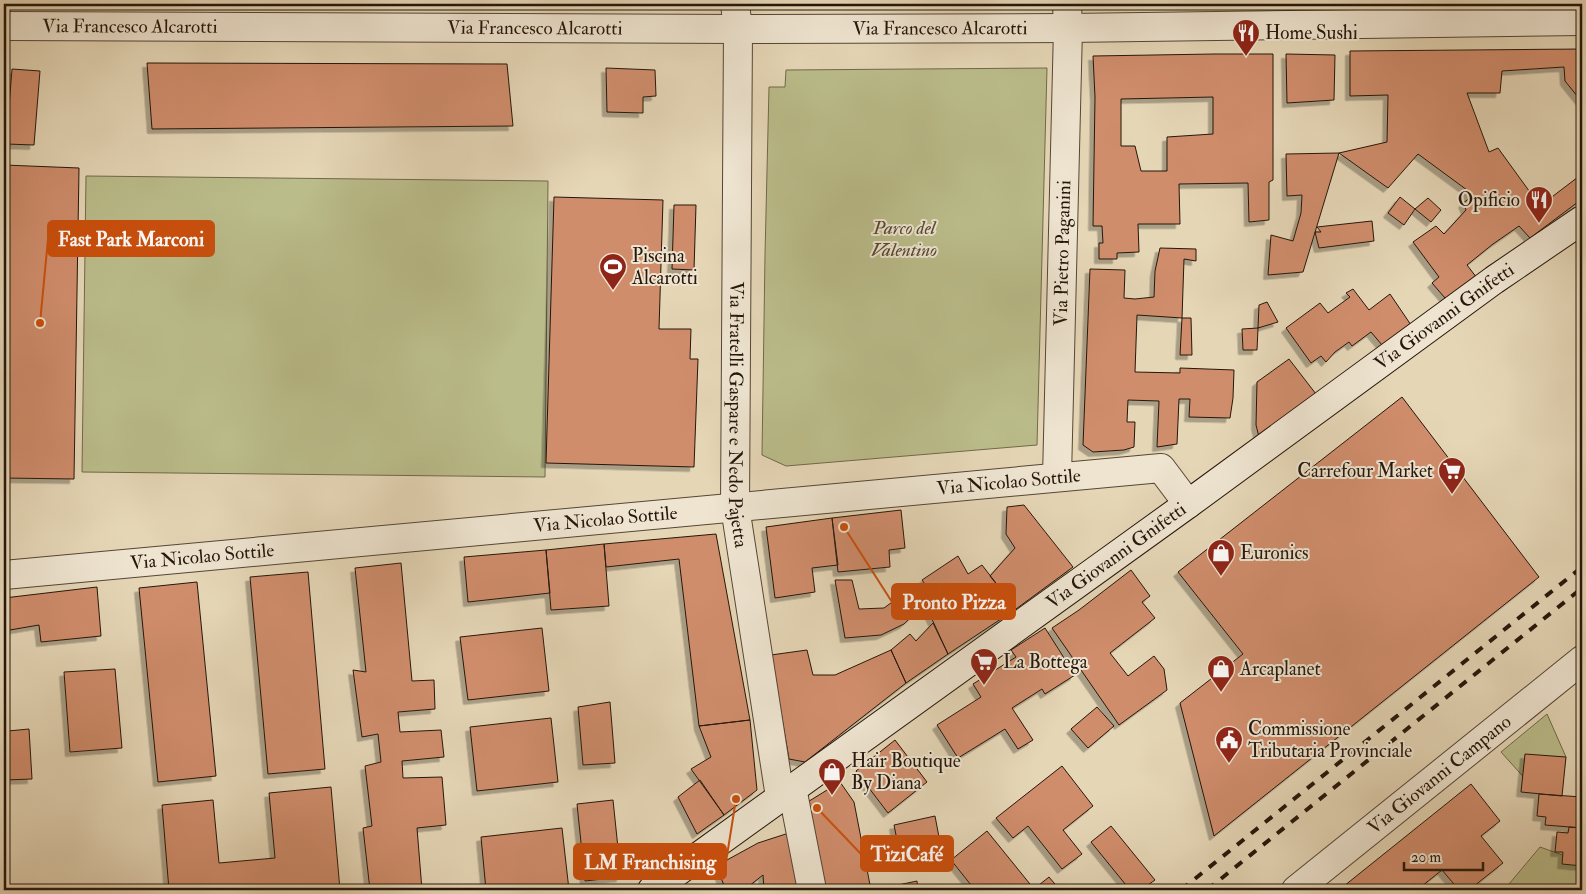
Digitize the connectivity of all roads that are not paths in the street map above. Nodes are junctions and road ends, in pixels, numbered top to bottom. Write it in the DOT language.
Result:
graph roads {
  1 [pos="754,4"];
  2 [pos="737,16"];
  3 [pos="1067,16"];
  4 [pos="1582,21"];
  5 [pos="4,26"];
  6 [pos="1582,220"];
  7 [pos="1057,478"];
  8 [pos="1188,504"];
  9 [pos="735,507"];
  10 [pos="4,575"];
  11 [pos="1582,660"];
  12 [pos="786,792"];
  13 [pos="652,890"];
  14 [pos="812,890"];
  15 [pos="1296,890"];
  1 -- 2 [label="street"];
  2 -- 3 [label="street, Via Francesco Alcarotti"];
  2 -- 5 [label="street, Via Francesco Alcarotti"];
  2 -- 9 [label="street, Via Fratelli Gaspare e Nedo Pajetta"];
  3 -- 4 [label="street, Via Francesco Alcarotti"];
  3 -- 7 [label="street, Via Pietro Paganini"];
  6 -- 8 [label="street, Via Giovanni Gnifetti"];
  7 -- 8 [label="street, Via Nicolao Sottile"];
  7 -- 9 [label="street, Via Nicolao Sottile"];
  8 -- 12 [label="street, Via Giovanni Gnifetti"];
  9 -- 10 [label="street, Via Nicolao Sottile"];
  9 -- 12 [label="street, Via Fratelli Gaspare e Nedo Pajetta"];
  11 -- 15 [label="street, Via Giovanni Campano"];
  12 -- 13 [label="street, Via Giovanni Gnifetti"];
  12 -- 14 [label="street, Via Fratelli Gaspare e Nedo Pajetta"];
}
